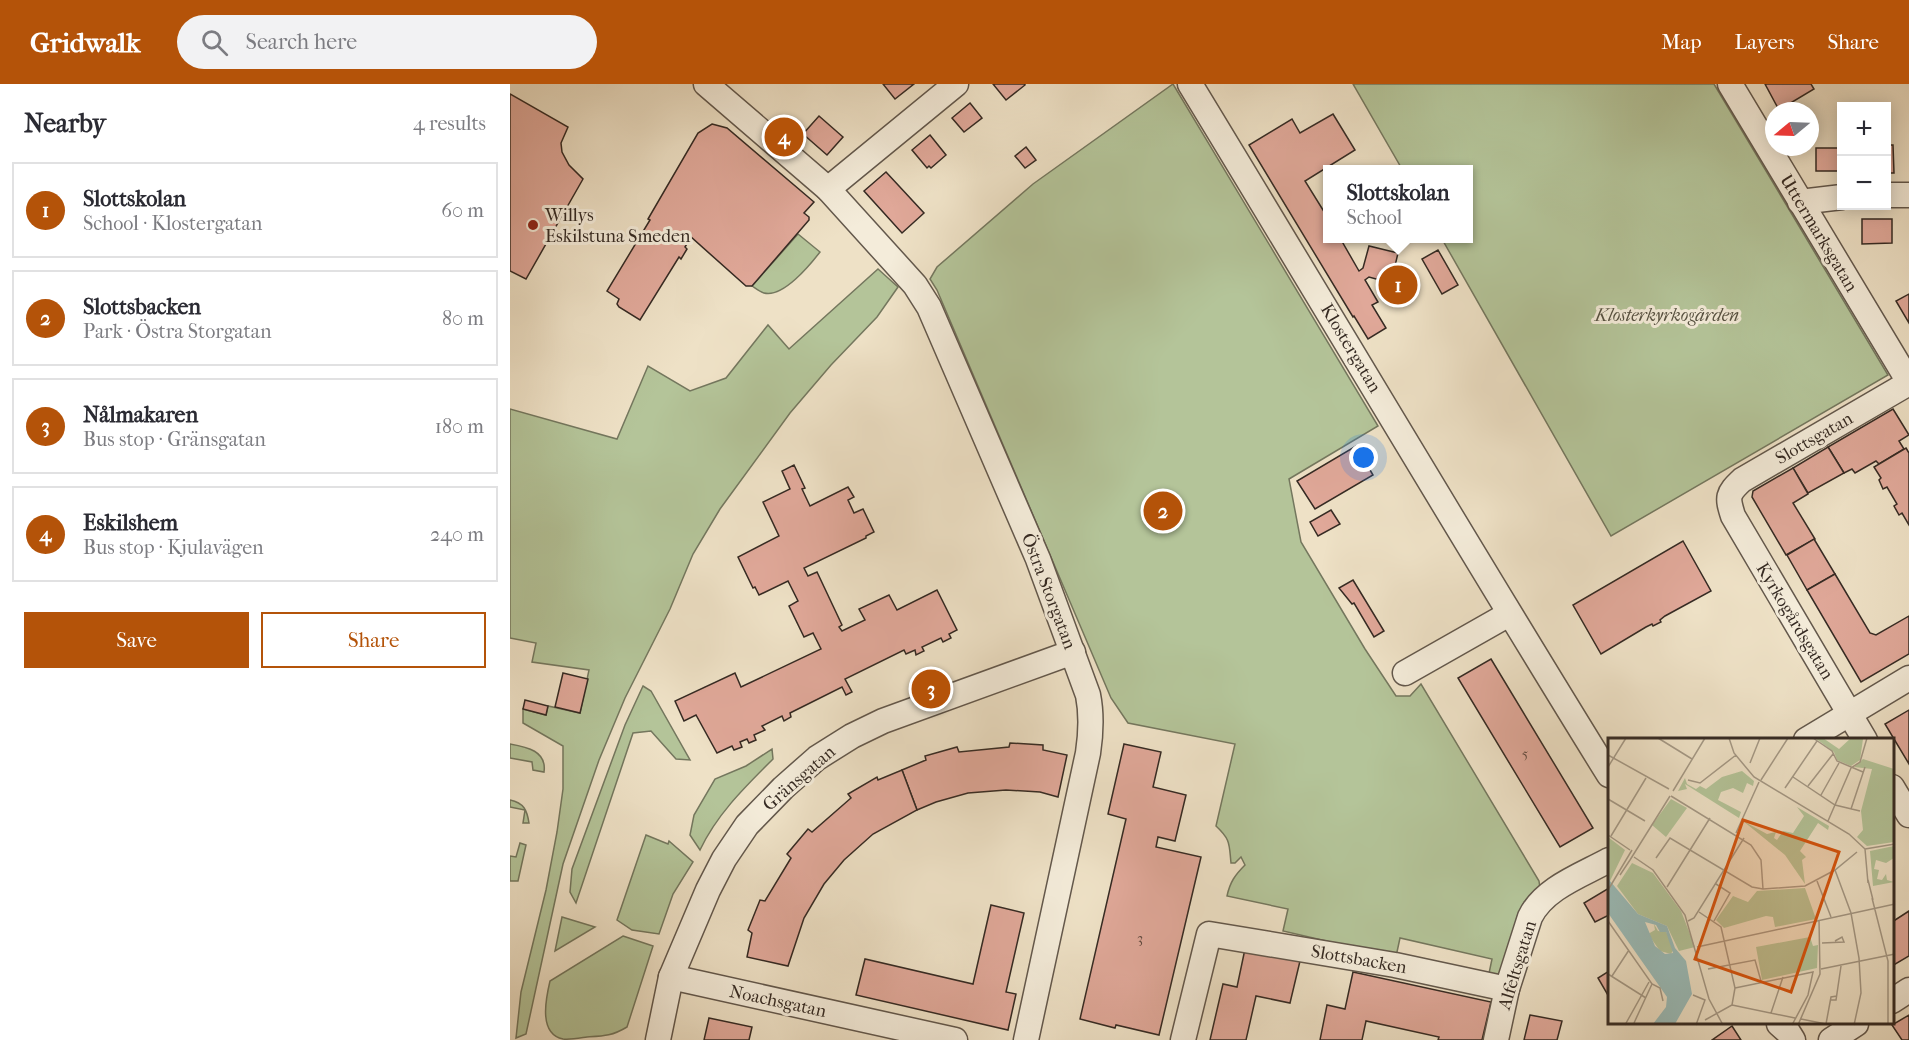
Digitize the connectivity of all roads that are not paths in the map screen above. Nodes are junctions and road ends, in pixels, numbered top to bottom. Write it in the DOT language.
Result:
graph roads {
  1 [pos="706,84"];
  2 [pos="956,84"];
  3 [pos="1190,84"];
  4 [pos="1730,84"];
  5 [pos="828,189"];
  6 [pos="1891,195"];
  7 [pos="1909,195"];
  8 [pos="1837,197"];
  9 [pos="1800,201"];
  10 [pos="1909,382"];
  11 [pos="1729,501"];
  12 [pos="1509,614"];
  13 [pos="1073,652"];
  14 [pos="1405,673"];
  15 [pos="1909,678"];
  16 [pos="1849,714"];
  17 [pos="1809,738"];
  18 [pos="1864,738"];
  19 [pos="1608,773"];
  20 [pos="1894,789"];
  21 [pos="1909,815"];
  22 [pos="1608,861"];
  23 [pos="671,977"];
  24 [pos="1507,989"];
  25 [pos="1909,990"];
  26 [pos="1894,1000"];
  27 [pos="1764,1025"];
  28 [pos="1781,1025"];
  29 [pos="1853,1025"];
  30 [pos="658,1040"];
  31 [pos="955,1040"];
  32 [pos="1026,1040"];
  33 [pos="1184,1040"];
  34 [pos="1496,1040"];
  35 [pos="1770,1040"];
  36 [pos="1792,1040"];
  37 [pos="1831,1040"];
  1 -- 5 [label="street, Östra Storgatan"];
  2 -- 5 [label="street"];
  3 -- 12 [label="street, Klostergatan"];
  4 -- 9 [label="street, Uttermarksgatan"];
  5 -- 13 [label="street, Östra Storgatan"];
  6 -- 7 [label="street"];
  8 -- 9 [label="street"];
  9 -- 10 [label="street, Uttermarksgatan"];
  10 -- 11 [label="street, Slottsgatan"];
  11 -- 16 [label="street, Kyrkogårdsgatan"];
  12 -- 14 [label="street"];
  12 -- 19 [label="street, Klostergatan"];
  13 -- 23 [label="street, Gränsgatan"];
  13 -- 32 [label="street, Östra Storgatan"];
  15 -- 16 [label="street"];
  16 -- 17 [label="street"];
  16 -- 18 [label="street, Kyrkogårdsgatan"];
  20 -- 21 [label="street"];
  22 -- 24 [label="street, Alfeltsgatan"];
  23 -- 30 [label="street, Gränsgatan"];
  23 -- 31 [label="street, Noachsgatan"];
  24 -- 33 [label="street, Slottsbacken"];
  24 -- 34 [label="street, Alfeltsgatan"];
  25 -- 26 [label="street"];
  27 -- 35 [label="street"];
  28 -- 36 [label="street"];
  29 -- 37 [label="street"];
}
